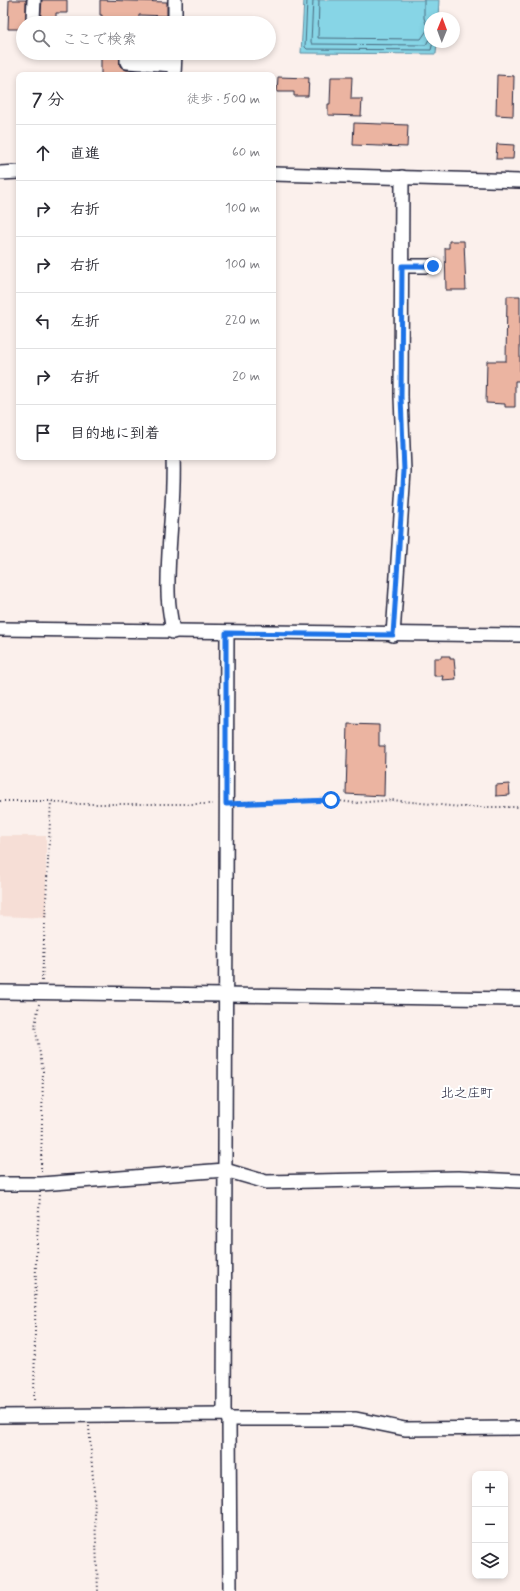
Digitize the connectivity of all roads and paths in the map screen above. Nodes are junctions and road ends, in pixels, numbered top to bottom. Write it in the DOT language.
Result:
graph roads {
  1 [pos="34,0"];
  2 [pos="175,0"];
  3 [pos="33,16"];
  4 [pos="175,16"];
  5 [pos="127,60"];
  6 [pos="174,64"];
  7 [pos="16,172"];
  8 [pos="0,173"];
  9 [pos="276,174"];
  10 [pos="402,178"];
  11 [pos="520,181"];
  12 [pos="402,266"];
  13 [pos="433,266"];
  14 [pos="173,460"];
  15 [pos="0,629"];
  16 [pos="173,632"];
  17 [pos="226,633"];
  18 [pos="393,635"];
  19 [pos="520,635"];
  20 [pos="0,801"];
  21 [pos="51,801"];
  22 [pos="226,804"];
  23 [pos="520,807"];
  24 [pos="0,992"];
  25 [pos="41,993"];
  26 [pos="226,996"];
  27 [pos="520,999"];
  28 [pos="225,1170"];
  29 [pos="520,1180"];
  30 [pos="0,1184"];
  31 [pos="41,1184"];
  32 [pos="0,1416"];
  33 [pos="34,1416"];
  34 [pos="88,1416"];
  35 [pos="226,1416"];
  36 [pos="520,1428"];
  37 [pos="98,1591"];
  38 [pos="230,1591"];
  1 -- 3 [label="street"];
  2 -- 4 [label="street"];
  5 -- 6 [label="street"];
  7 -- 8 [label="street"];
  9 -- 10 [label="street"];
  10 -- 11 [label="street"];
  10 -- 12 [label="street"];
  12 -- 13 [label="street"];
  12 -- 18 [label="street"];
  14 -- 16 [label="street"];
  15 -- 16 [label="street"];
  16 -- 17 [label="street"];
  17 -- 18 [label="street"];
  17 -- 22 [label="street"];
  18 -- 19 [label="street"];
  20 -- 21 [label="path"];
  21 -- 22 [label="path"];
  21 -- 25 [label="path"];
  22 -- 23 [label="path"];
  22 -- 26 [label="street"];
  24 -- 25 [label="street"];
  25 -- 26 [label="street"];
  25 -- 31 [label="path"];
  26 -- 27 [label="street"];
  26 -- 28 [label="street"];
  28 -- 29 [label="street"];
  28 -- 31 [label="street"];
  28 -- 35 [label="street"];
  30 -- 31 [label="street"];
  31 -- 33 [label="path"];
  32 -- 33 [label="street"];
  33 -- 34 [label="street"];
  34 -- 35 [label="street"];
  34 -- 37 [label="path"];
  35 -- 36 [label="street"];
  35 -- 38 [label="street"];
}
